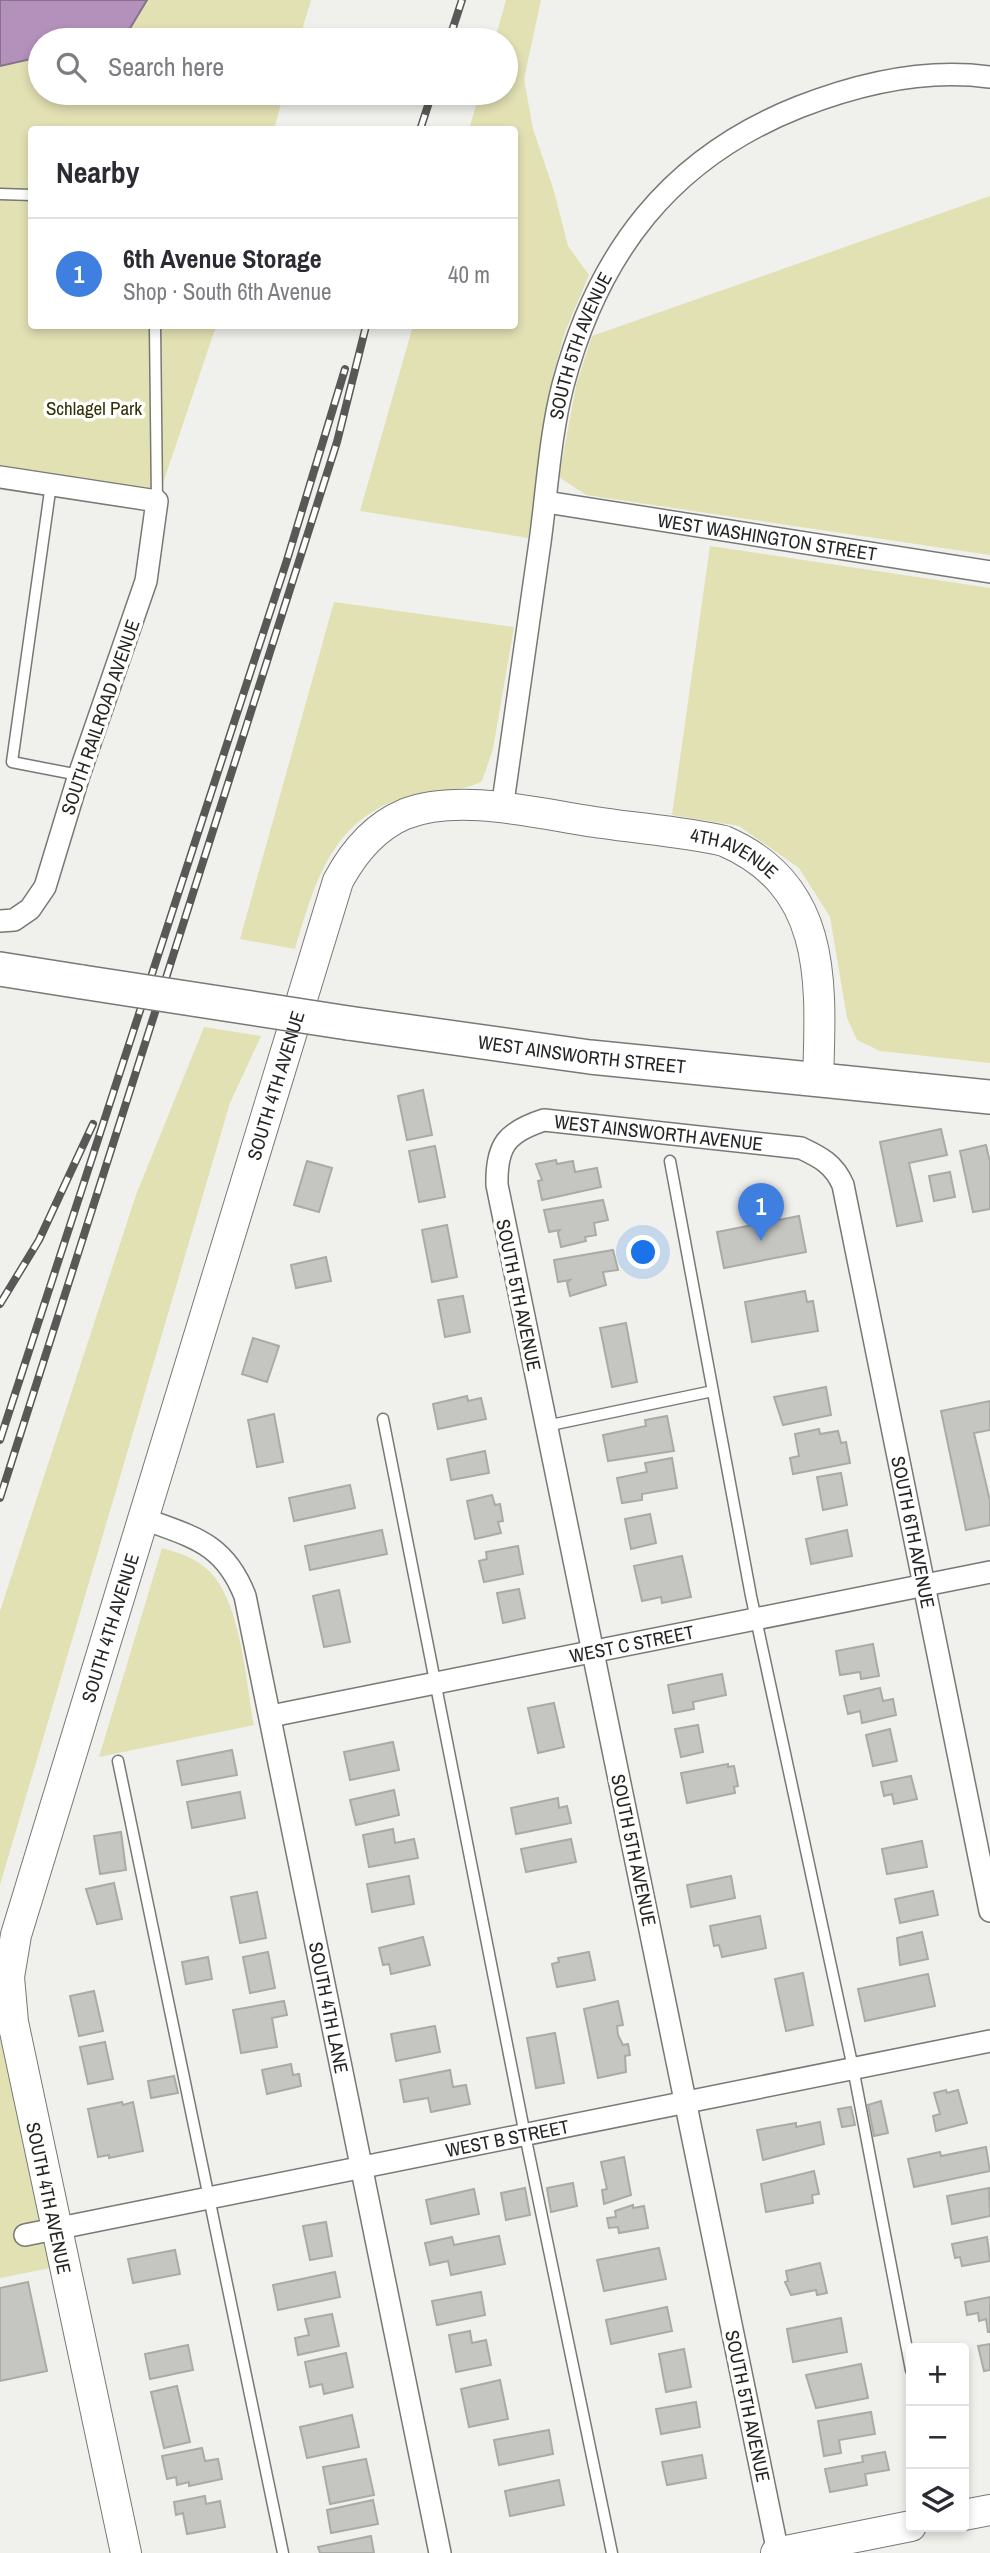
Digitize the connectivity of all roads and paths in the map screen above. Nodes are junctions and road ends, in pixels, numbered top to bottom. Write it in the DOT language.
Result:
graph roads {
  1 [pos="990,77"];
  2 [pos="0,194"];
  3 [pos="28,195"];
  4 [pos="155,329"];
  5 [pos="0,477"];
  6 [pos="51,484"];
  7 [pos="158,500"];
  8 [pos="546,502"];
  9 [pos="990,572"];
  10 [pos="79,775"];
  11 [pos="489,807"];
  12 [pos="7,921"];
  13 [pos="0,969"];
  14 [pos="818,1081"];
  15 [pos="990,1097"];
  16 [pos="501,1147"];
  17 [pos="823,1158"];
  18 [pos="670,1161"];
  19 [pos="713,1391"];
  20 [pos="383,1419"];
  21 [pos="546,1426"];
  22 [pos="142,1518"];
  23 [pos="990,1572"];
  24 [pos="924,1585"];
  25 [pos="756,1619"];
  26 [pos="593,1651"];
  27 [pos="436,1683"];
  28 [pos="271,1716"];
  29 [pos="118,1761"];
  30 [pos="990,1911"];
  31 [pos="990,2041"];
  32 [pos="853,2068"];
  33 [pos="685,2102"];
  34 [pos="525,2134"];
  35 [pos="360,2168"];
  36 [pos="211,2198"];
  37 [pos="55,2229"];
  38 [pos="25,2235"];
  39 [pos="906,2344"];
  40 [pos="990,2510"];
  41 [pos="969,2514"];
  42 [pos="906,2527"];
  43 [pos="125,2553"];
  44 [pos="283,2553"];
  45 [pos="440,2553"];
  46 [pos="612,2553"];
  47 [pos="778,2553"];
  1 -- 8 [label="street, SOUTH 5TH AVENUE"];
  2 -- 3 [label="lane"];
  4 -- 7 [label="lane"];
  5 -- 6 [label="street"];
  6 -- 7 [label="street"];
  6 -- 10 [label="lane"];
  7 -- 10 [label="street, SOUTH RAILROAD AVENUE"];
  8 -- 9 [label="street, WEST WASHINGTON STREET"];
  8 -- 11 [label="street, SOUTH 5TH AVENUE"];
  10 -- 12 [label="street, SOUTH RAILROAD AVENUE"];
  11 -- 14 [label="street, 4TH AVENUE"];
  11 -- 22 [label="street, SOUTH 4TH AVENUE"];
  13 -- 14 [label="main road, WEST AINSWORTH STREET, bridge"];
  14 -- 15 [label="main road, WEST AINSWORTH STREET"];
  16 -- 17 [label="street, WEST AINSWORTH AVENUE"];
  16 -- 21 [label="street, SOUTH 5TH AVENUE"];
  17 -- 24 [label="street, SOUTH 6TH AVENUE"];
  18 -- 19 [label="lane"];
  19 -- 21 [label="lane"];
  19 -- 25 [label="lane"];
  20 -- 27 [label="lane"];
  21 -- 26 [label="street, SOUTH 5TH AVENUE"];
  22 -- 28 [label="street, SOUTH 4TH LANE"];
  22 -- 37 [label="street, SOUTH 4TH AVENUE"];
  23 -- 24 [label="street, WEST C STREET"];
  24 -- 25 [label="street, WEST C STREET"];
  24 -- 30 [label="street, SOUTH 6TH AVENUE"];
  25 -- 26 [label="street, WEST C STREET"];
  25 -- 32 [label="lane"];
  26 -- 27 [label="street, WEST C STREET"];
  26 -- 33 [label="street, SOUTH 5TH AVENUE"];
  27 -- 28 [label="street, WEST C STREET"];
  27 -- 34 [label="lane"];
  28 -- 35 [label="street, SOUTH 4TH LANE"];
  29 -- 36 [label="lane"];
  31 -- 32 [label="street, WEST B STREET"];
  32 -- 33 [label="street, WEST B STREET"];
  32 -- 39 [label="lane"];
  33 -- 34 [label="street, WEST B STREET"];
  33 -- 47 [label="street, SOUTH 5TH AVENUE"];
  34 -- 35 [label="street, WEST B STREET"];
  34 -- 46 [label="lane"];
  35 -- 36 [label="street, WEST B STREET"];
  35 -- 45 [label="street, SOUTH 4TH LANE"];
  36 -- 37 [label="street, WEST B STREET"];
  36 -- 44 [label="lane"];
  37 -- 38 [label="street, WEST B STREET"];
  37 -- 43 [label="street, SOUTH 4TH AVENUE"];
  40 -- 41 [label="street"];
  42 -- 47 [label="street"];
}
